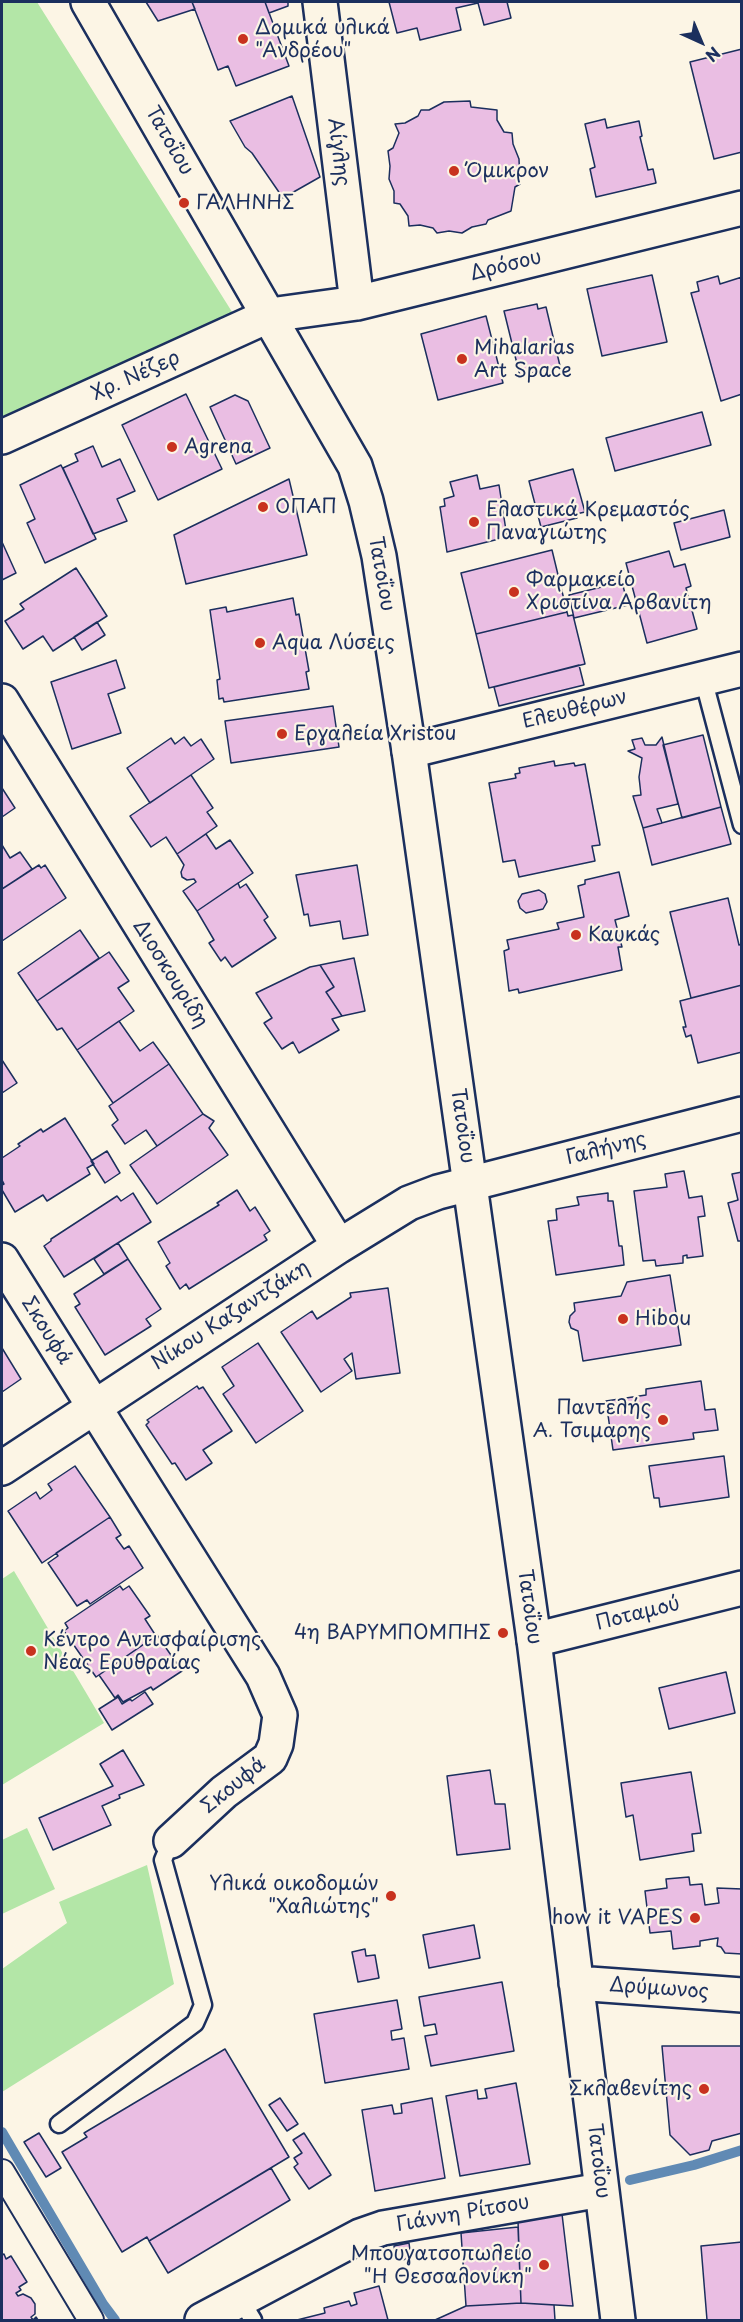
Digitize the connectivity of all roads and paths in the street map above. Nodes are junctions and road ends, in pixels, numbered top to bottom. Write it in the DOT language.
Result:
graph roads {
  1 [pos="88,2"];
  2 [pos="320,2"];
  3 [pos="741,208"];
  4 [pos="357,303"];
  5 [pos="270,315"];
  6 [pos="2,436"];
  7 [pos="741,669"];
  8 [pos="703,678"];
  9 [pos="2,701"];
  10 [pos="409,751"];
  11 [pos="741,825"];
  12 [pos="741,1114"];
  13 [pos="470,1184"];
  14 [pos="339,1246"];
  15 [pos="2,1260"];
  16 [pos="93,1406"];
  17 [pos="2,1468"];
  18 [pos="741,1588"];
  19 [pos="534,1640"];
  20 [pos="171,1840"];
  21 [pos="576,1983"];
  22 [pos="741,1995"];
  23 [pos="59,2124"];
  24 [pos="2,2172"];
  25 [pos="601,2190"];
  26 [pos="247,2310"];
  27 [pos="91,2320"];
  28 [pos="202,2320"];
  29 [pos="618,2320"];
  1 -- 5 [label="street, Τατοΐου"];
  2 -- 4 [label="street, Αίγλης"];
  3 -- 4 [label="street, Δρόσου"];
  4 -- 5 [label="street, Δρόσου"];
  5 -- 6 [label="street, Χρ. Νέζερ"];
  5 -- 10 [label="street, Τατοΐου"];
  7 -- 8 [label="street, Ελευθέρων"];
  8 -- 10 [label="street, Ελευθέρων"];
  8 -- 11 [label="lane"];
  9 -- 14 [label="street, Διοσκουρίδη"];
  10 -- 13 [label="street, Τατοΐου"];
  12 -- 13 [label="street, Γαλήνης"];
  13 -- 14 [label="street, Νίκου Καζαντζάκη"];
  13 -- 19 [label="street, Τατοΐου"];
  14 -- 16 [label="street, Νίκου Καζαντζάκη"];
  15 -- 16 [label="street, Σκουφά"];
  16 -- 17 [label="street, Νίκου Καζαντζάκη"];
  16 -- 20 [label="street, Σκουφά"];
  18 -- 19 [label="street, Ποταμού"];
  19 -- 21 [label="street, Τατοΐου"];
  20 -- 23 [label="lane, Σκουφά"];
  21 -- 22 [label="street, Δρύμωνος"];
  21 -- 25 [label="street, Τατοΐου"];
  24 -- 27 [label="street"];
  25 -- 26 [label="street, Γιάννη Ρίτσου"];
  25 -- 29 [label="street, Τατοΐου"];
  26 -- 28 [label="street, Γιάννη Ρίτσου"];
}
